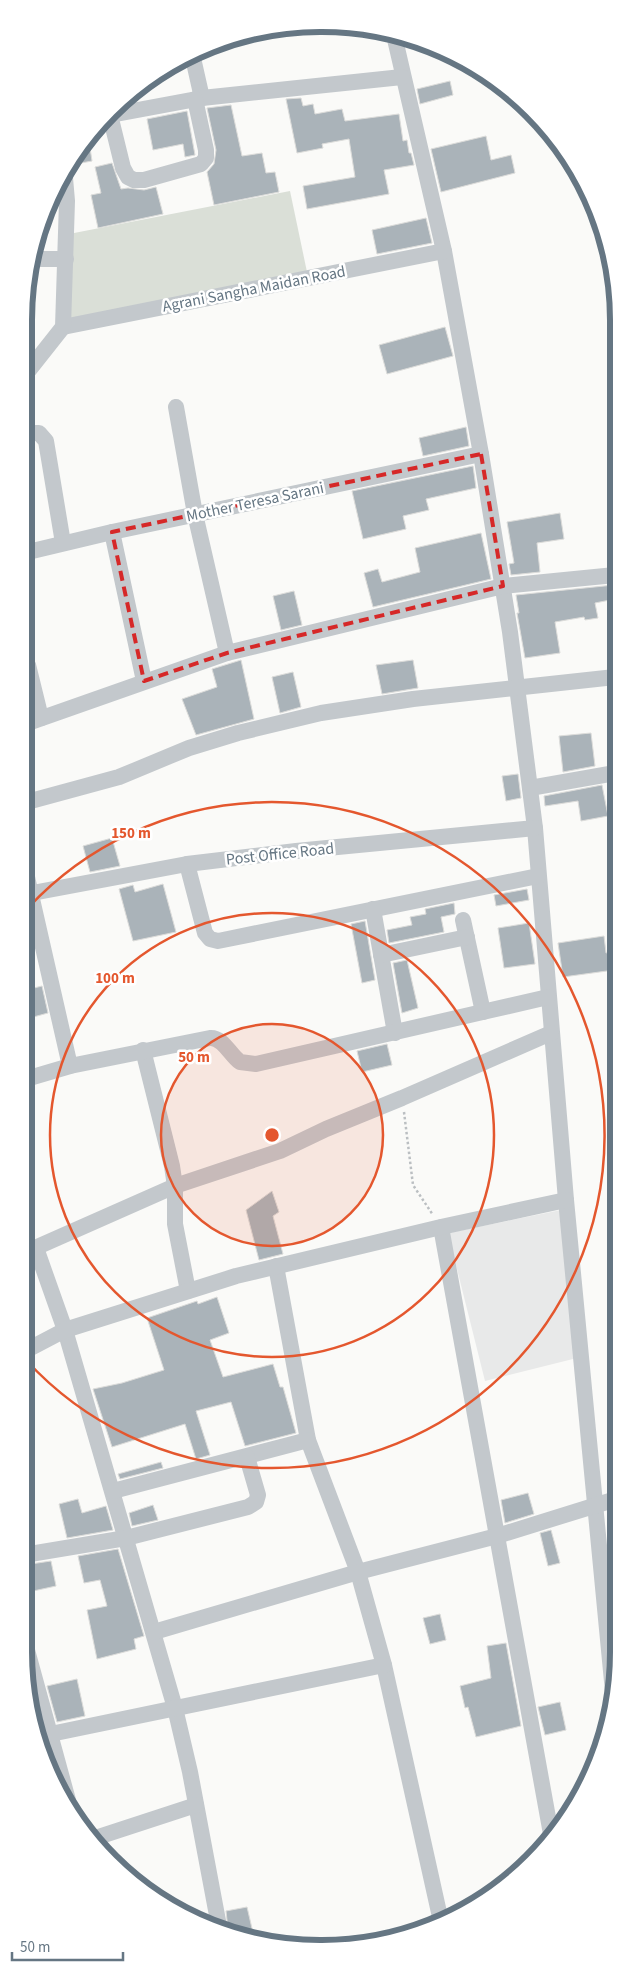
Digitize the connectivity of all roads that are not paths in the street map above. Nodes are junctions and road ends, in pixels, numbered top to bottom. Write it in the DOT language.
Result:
graph roads {
  1 [pos="395,42"];
  2 [pos="194,62"];
  3 [pos="402,77"];
  4 [pos="199,99"];
  5 [pos="121,113"];
  6 [pos="112,123"];
  7 [pos="66,186"];
  8 [pos="444,251"];
  9 [pos="39,259"];
  10 [pos="66,259"];
  11 [pos="63,327"];
  12 [pos="32,366"];
  13 [pos="176,407"];
  14 [pos="32,434"];
  15 [pos="481,454"];
  16 [pos="195,514"];
  17 [pos="112,532"];
  18 [pos="63,543"];
  19 [pos="32,551"];
  20 [pos="610,575"];
  21 [pos="503,586"];
  22 [pos="227,653"];
  23 [pos="610,677"];
  24 [pos="144,682"];
  25 [pos="517,688"];
  26 [pos="32,703"];
  27 [pos="34,720"];
  28 [pos="610,774"];
  29 [pos="530,788"];
  30 [pos="32,801"];
  31 [pos="535,828"];
  32 [pos="187,864"];
  33 [pos="538,876"];
  34 [pos="32,893"];
  35 [pos="373,909"];
  36 [pos="32,910"];
  37 [pos="463,920"];
  38 [pos="467,937"];
  39 [pos="381,955"];
  40 [pos="548,997"];
  41 [pos="483,1012"];
  42 [pos="395,1032"];
  43 [pos="551,1033"];
  44 [pos="144,1050"];
  45 [pos="70,1066"];
  46 [pos="32,1077"];
  47 [pos="175,1186"];
  48 [pos="566,1200"];
  49 [pos="442,1227"];
  50 [pos="32,1250"];
  51 [pos="32,1252"];
  52 [pos="276,1266"];
  53 [pos="188,1291"];
  54 [pos="66,1330"];
  55 [pos="32,1348"];
  56 [pos="308,1440"];
  57 [pos="247,1457"];
  58 [pos="113,1491"];
  59 [pos="610,1501"];
  60 [pos="594,1505"];
  61 [pos="497,1536"];
  62 [pos="126,1538"];
  63 [pos="32,1554"];
  64 [pos="358,1572"];
  65 [pos="154,1632"];
  66 [pos="609,1664"];
  67 [pos="384,1665"];
  68 [pos="35,1690"];
  69 [pos="175,1708"];
  70 [pos="45,1735"];
  71 [pos="55,1763"];
  72 [pos="196,1805"];
  73 [pos="550,1827"];
  74 [pos="100,1836"];
  75 [pos="439,1914"];
  76 [pos="218,1920"];
  1 -- 3 [label="street"];
  2 -- 4 [label="street"];
  3 -- 4 [label="street"];
  3 -- 8 [label="street"];
  4 -- 5 [label="street"];
  4 -- 6 [label="street"];
  7 -- 10 [label="street"];
  8 -- 11 [label="street, Agrani Sangha Maidan Road"];
  8 -- 15 [label="street"];
  9 -- 10 [label="street"];
  10 -- 11 [label="street"];
  11 -- 12 [label="street"];
  13 -- 16 [label="street"];
  14 -- 18 [label="street"];
  15 -- 16 [label="street, Mother Teresa Sarani"];
  15 -- 21 [label="street"];
  16 -- 17 [label="street, Mother Teresa Sarani"];
  16 -- 22 [label="street"];
  17 -- 18 [label="street, Mother Teresa Sarani"];
  17 -- 24 [label="street"];
  18 -- 19 [label="street, Mother Teresa Sarani"];
  20 -- 21 [label="street"];
  21 -- 22 [label="street"];
  21 -- 25 [label="street"];
  22 -- 24 [label="street"];
  23 -- 25 [label="street"];
  24 -- 27 [label="street"];
  25 -- 29 [label="street"];
  25 -- 30 [label="street"];
  26 -- 27 [label="street"];
  28 -- 29 [label="street"];
  29 -- 31 [label="street"];
  31 -- 32 [label="street, Post Office Road"];
  31 -- 33 [label="street"];
  32 -- 34 [label="street, Post Office Road"];
  32 -- 35 [label="street"];
  33 -- 35 [label="street"];
  33 -- 40 [label="street"];
  35 -- 39 [label="street"];
  36 -- 45 [label="street"];
  37 -- 38 [label="street"];
  38 -- 39 [label="street"];
  38 -- 41 [label="street"];
  39 -- 42 [label="street"];
  40 -- 41 [label="street"];
  40 -- 43 [label="street"];
  41 -- 42 [label="street"];
  42 -- 44 [label="street"];
  43 -- 47 [label="street"];
  43 -- 48 [label="street"];
  44 -- 45 [label="street"];
  44 -- 47 [label="street"];
  45 -- 46 [label="street"];
  47 -- 50 [label="street"];
  47 -- 53 [label="street"];
  48 -- 49 [label="street"];
  48 -- 60 [label="street"];
  49 -- 52 [label="street"];
  49 -- 61 [label="street"];
  51 -- 54 [label="street"];
  52 -- 53 [label="street"];
  52 -- 56 [label="street"];
  53 -- 54 [label="street"];
  54 -- 55 [label="street"];
  54 -- 58 [label="street"];
  56 -- 57 [label="street"];
  56 -- 64 [label="street"];
  57 -- 58 [label="street"];
  57 -- 62 [label="street"];
  58 -- 62 [label="street"];
  59 -- 60 [label="street"];
  60 -- 61 [label="street"];
  60 -- 66 [label="street"];
  61 -- 64 [label="street"];
  61 -- 73 [label="street"];
  62 -- 63 [label="street"];
  62 -- 65 [label="street"];
  64 -- 65 [label="street"];
  64 -- 67 [label="street"];
  65 -- 69 [label="street"];
  67 -- 69 [label="street"];
  67 -- 75 [label="street"];
  68 -- 70 [label="street"];
  69 -- 70 [label="street"];
  69 -- 72 [label="street"];
  70 -- 71 [label="street"];
  72 -- 74 [label="street"];
  72 -- 76 [label="street"];
}
